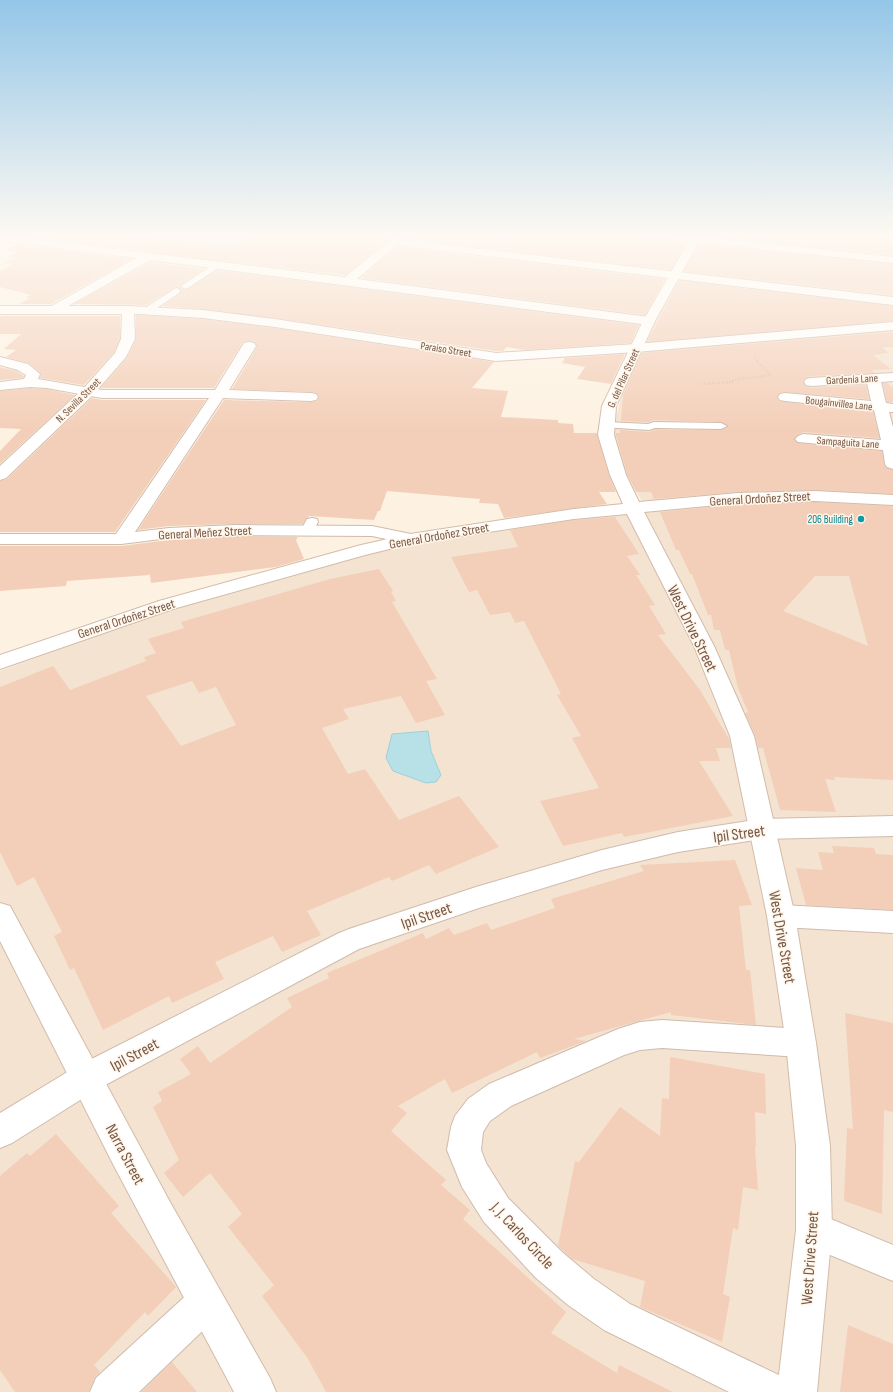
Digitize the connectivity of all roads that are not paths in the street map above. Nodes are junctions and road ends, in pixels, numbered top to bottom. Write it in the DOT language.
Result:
graph roads {
  1 [pos="73,299"];
  2 [pos="163,299"];
  3 [pos="483,299"];
  4 [pos="661,299"];
  5 [pos="876,299"];
  6 [pos="893,301"];
  7 [pos="0,310"];
  8 [pos="54,310"];
  9 [pos="128,310"];
  10 [pos="148,310"];
  11 [pos="649,321"];
  12 [pos="893,326"];
  13 [pos="249,346"];
  14 [pos="636,348"];
  15 [pos="0,361"];
  16 [pos="893,377"];
  17 [pos="873,379"];
  18 [pos="811,382"];
  19 [pos="30,383"];
  20 [pos="0,386"];
  21 [pos="88,392"];
  22 [pos="219,394"];
  23 [pos="311,397"];
  24 [pos="785,397"];
  25 [pos="886,407"];
  26 [pos="606,425"];
  27 [pos="721,426"];
  28 [pos="802,439"];
  29 [pos="892,446"];
  30 [pos="893,464"];
  31 [pos="0,475"];
  32 [pos="892,503"];
  33 [pos="633,508"];
  34 [pos="0,539"];
  35 [pos="122,539"];
  36 [pos="410,539"];
  37 [pos="0,662"];
  38 [pos="893,826"];
  39 [pos="761,829"];
  40 [pos="0,914"];
  41 [pos="781,916"];
  42 [pos="893,922"];
  43 [pos="801,1043"];
  44 [pos="85,1079"];
  45 [pos="0,1132"];
  46 [pos="814,1230"];
  47 [pos="893,1263"];
  48 [pos="205,1302"];
  49 [pos="110,1392"];
  50 [pos="256,1392"];
  51 [pos="771,1392"];
  52 [pos="797,1392"];
  1 -- 8 [label="street"];
  2 -- 10 [label="lane"];
  3 -- 11 [label="street"];
  4 -- 11 [label="street, G. del Pilar Street"];
  5 -- 6 [label="street"];
  7 -- 8 [label="street, Paraiso Street"];
  8 -- 9 [label="street, Paraiso Street"];
  9 -- 10 [label="street, Paraiso Street"];
  9 -- 21 [label="street, N. Sevilla Street"];
  10 -- 14 [label="street, Paraiso Street"];
  11 -- 14 [label="street, G. del Pilar Street"];
  12 -- 14 [label="street, Paraiso Street"];
  13 -- 22 [label="street"];
  14 -- 26 [label="street, G. del Pilar Street"];
  15 -- 19 [label="street"];
  16 -- 17 [label="street, Gardenia Lane"];
  17 -- 18 [label="street, Gardenia Lane"];
  17 -- 25 [label="street"];
  19 -- 20 [label="street"];
  19 -- 21 [label="street"];
  21 -- 22 [label="street"];
  21 -- 31 [label="street, N. Sevilla Street"];
  22 -- 23 [label="street"];
  22 -- 35 [label="street"];
  24 -- 25 [label="street, Bougainvillea Lane"];
  25 -- 29 [label="street"];
  26 -- 27 [label="lane"];
  26 -- 33 [label="street, G. del Pilar Street"];
  28 -- 29 [label="street, Sampaguita Lane"];
  29 -- 30 [label="street"];
  32 -- 33 [label="street, General Ordoñez Street"];
  33 -- 36 [label="street, General Ordoñez Street"];
  33 -- 39 [label="street, West Drive Street"];
  34 -- 35 [label="street, General Meñez Street"];
  35 -- 36 [label="street, General Meñez Street"];
  36 -- 37 [label="street, General Ordoñez Street"];
  38 -- 39 [label="street, Ipil Street"];
  39 -- 41 [label="street, West Drive Street"];
  39 -- 44 [label="street, Ipil Street"];
  40 -- 44 [label="street, Narra Street"];
  41 -- 42 [label="street"];
  41 -- 43 [label="street, West Drive Street"];
  43 -- 46 [label="street, West Drive Street"];
  43 -- 51 [label="street, J. J. Carlos Circle"];
  44 -- 45 [label="street, Ipil Street"];
  44 -- 48 [label="street, Narra Street"];
  46 -- 47 [label="street"];
  46 -- 52 [label="street, West Drive Street"];
  48 -- 49 [label="street"];
  48 -- 50 [label="street, Narra Street"];
}
